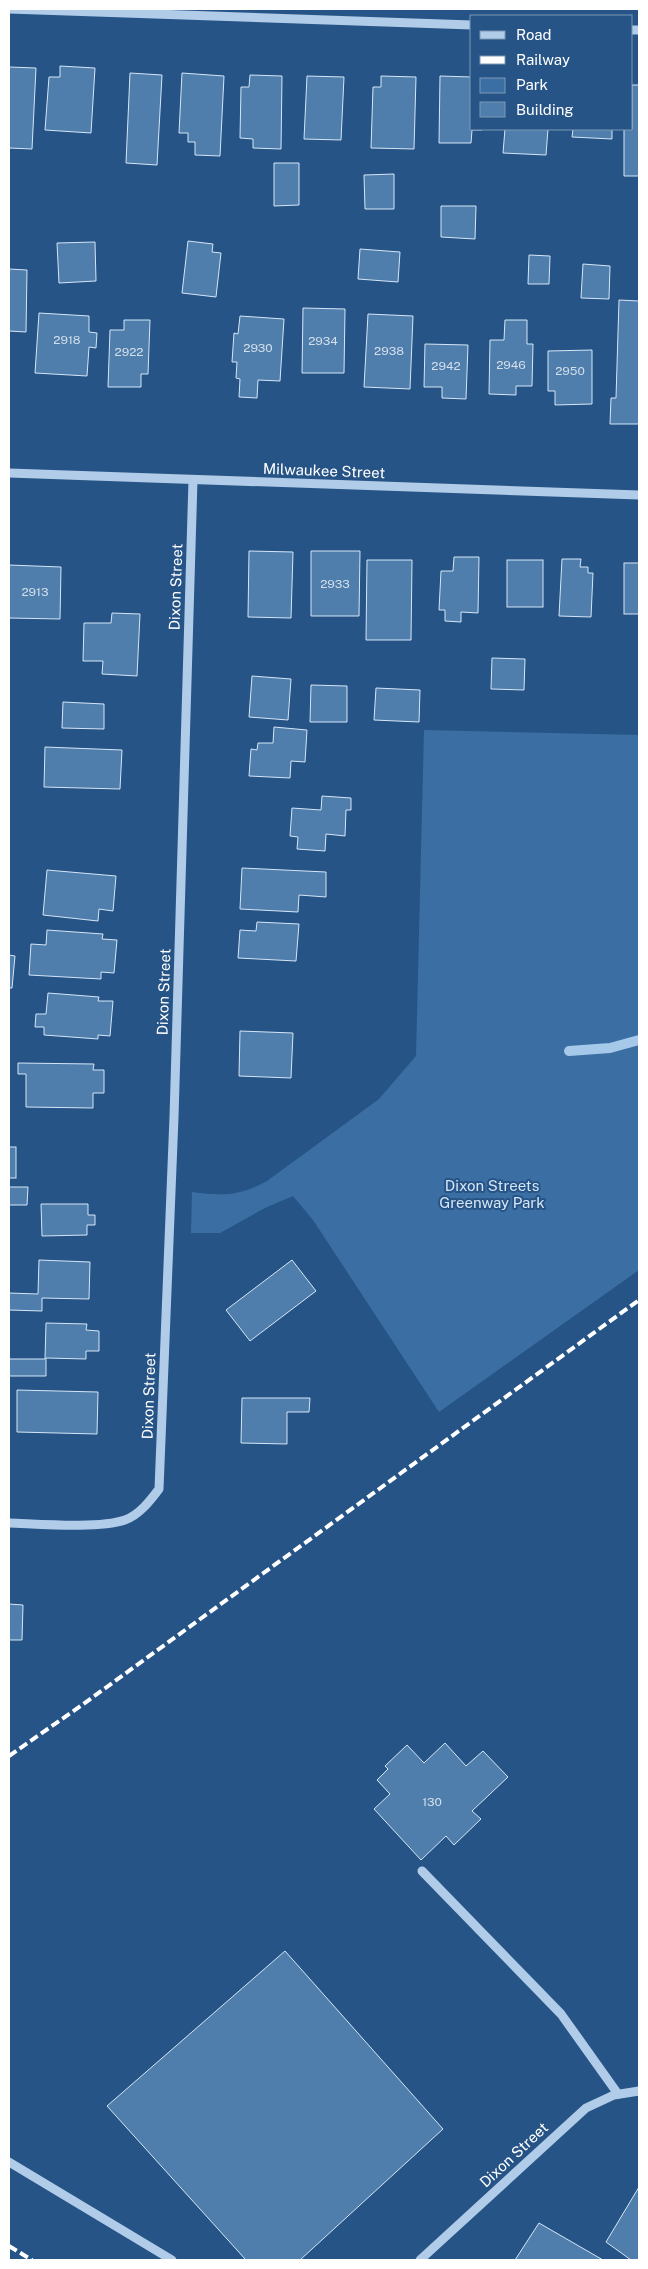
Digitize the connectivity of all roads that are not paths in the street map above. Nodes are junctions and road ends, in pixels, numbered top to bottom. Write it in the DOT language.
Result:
graph roads {
  1 [pos="9,10"];
  2 [pos="470,25"];
  3 [pos="9,473"];
  4 [pos="193,480"];
  5 [pos="639,495"];
  6 [pos="9,1523"];
  7 [pos="422,1870"];
  8 [pos="639,2091"];
  9 [pos="618,2094"];
  10 [pos="9,2162"];
  11 [pos="172,2260"];
  12 [pos="420,2260"];
  1 -- 2 [label="street"];
  3 -- 4 [label="street, Milwaukee Street"];
  4 -- 5 [label="street, Milwaukee Street"];
  4 -- 6 [label="street, Dixon Street"];
  7 -- 9 [label="street"];
  8 -- 9 [label="street, Dixon Street"];
  9 -- 12 [label="street, Dixon Street"];
  10 -- 11 [label="street"];
}
